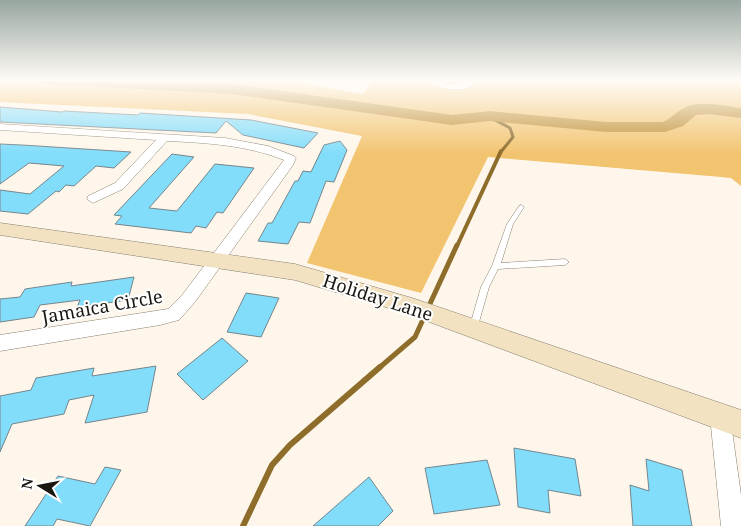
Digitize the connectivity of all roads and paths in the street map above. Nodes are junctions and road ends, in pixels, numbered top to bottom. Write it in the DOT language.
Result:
graph roads {
  1 [pos="1,128"];
  2 [pos="165,137"];
  3 [pos="93,199"];
  4 [pos="521,207"];
  5 [pos="0,229"];
  6 [pos="216,261"];
  7 [pos="565,262"];
  8 [pos="496,266"];
  9 [pos="473,329"];
  10 [pos="0,343"];
  11 [pos="730,420"];
  12 [pos="733,526"];
  1 -- 2 [label="street"];
  2 -- 3 [label="street"];
  2 -- 6 [label="street, Jamaica Circle"];
  4 -- 8 [label="lane"];
  5 -- 6 [label="street, Holiday Lane"];
  6 -- 9 [label="street, Holiday Lane"];
  6 -- 10 [label="street, Jamaica Circle"];
  7 -- 8 [label="lane"];
  8 -- 9 [label="lane"];
  9 -- 11 [label="street, Holiday Lane"];
  11 -- 12 [label="street"];
}
